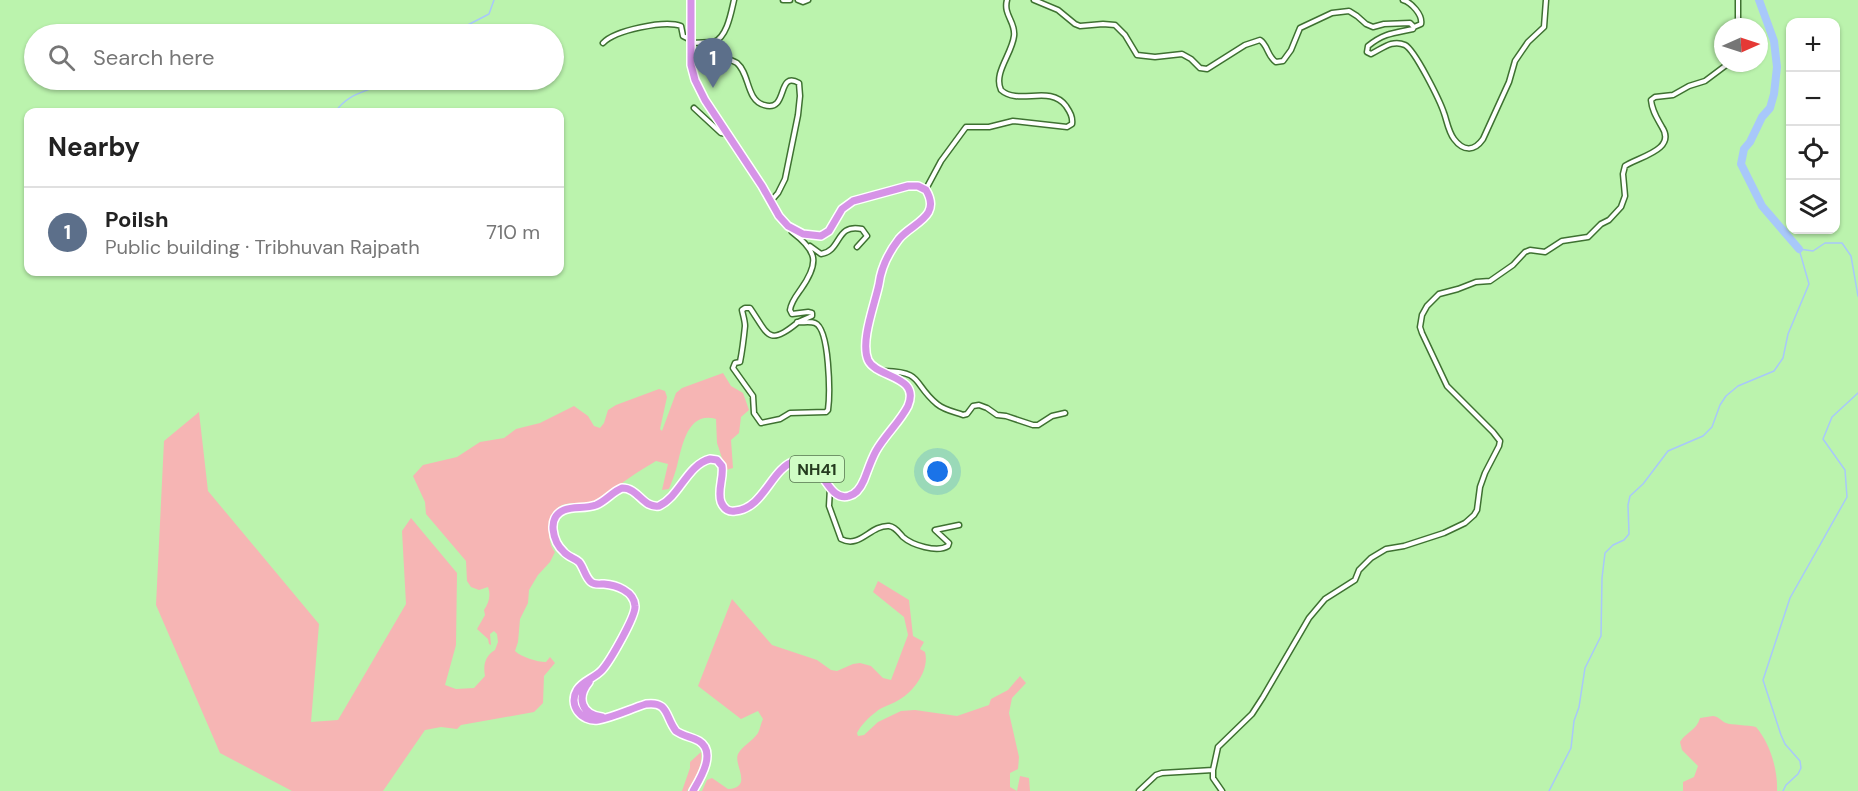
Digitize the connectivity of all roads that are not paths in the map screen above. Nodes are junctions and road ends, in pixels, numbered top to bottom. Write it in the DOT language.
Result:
graph roads {
  1 [pos="691,0"];
  2 [pos="734,0"];
  3 [pos="783,0"];
  4 [pos="790,0"];
  5 [pos="798,0"];
  6 [pos="808,0"];
  7 [pos="1007,0"];
  8 [pos="1034,0"];
  9 [pos="1403,0"];
  10 [pos="1546,0"];
  11 [pos="1738,0"];
  12 [pos="1738,18"];
  13 [pos="1414,27"];
  14 [pos="691,42"];
  15 [pos="714,42"];
  16 [pos="603,43"];
  17 [pos="1717,72"];
  18 [pos="694,108"];
  19 [pos="728,134"];
  20 [pos="926,190"];
  21 [pos="771,201"];
  22 [pos="779,216"];
  23 [pos="809,246"];
  24 [pos="857,248"];
  25 [pos="797,323"];
  26 [pos="879,371"];
  27 [pos="1065,413"];
  28 [pos="830,487"];
  29 [pos="959,525"];
  30 [pos="1213,770"];
  31 [pos="693,791"];
  32 [pos="1140,791"];
  33 [pos="1221,791"];
  1 -- 14 [label="highway"];
  2 -- 15 [label="street"];
  3 -- 4 [label="street"];
  5 -- 6 [label="street"];
  7 -- 20 [label="street"];
  8 -- 13 [label="street"];
  9 -- 13 [label="street"];
  10 -- 13 [label="street"];
  11 -- 12 [label="street"];
  14 -- 15 [label="street"];
  14 -- 16 [label="street"];
  14 -- 19 [label="highway"];
  15 -- 21 [label="street"];
  17 -- 30 [label="street"];
  18 -- 19 [label="street"];
  19 -- 21 [label="highway"];
  20 -- 22 [label="highway"];
  20 -- 26 [label="highway"];
  21 -- 22 [label="highway"];
  22 -- 23 [label="street"];
  23 -- 24 [label="street"];
  23 -- 25 [label="street"];
  25 -- 25 [label="street"];
  26 -- 27 [label="street"];
  26 -- 28 [label="highway, NH41"];
  28 -- 29 [label="street"];
  28 -- 31 [label="highway, NH41"];
  30 -- 32 [label="street"];
  30 -- 33 [label="street"];
}
